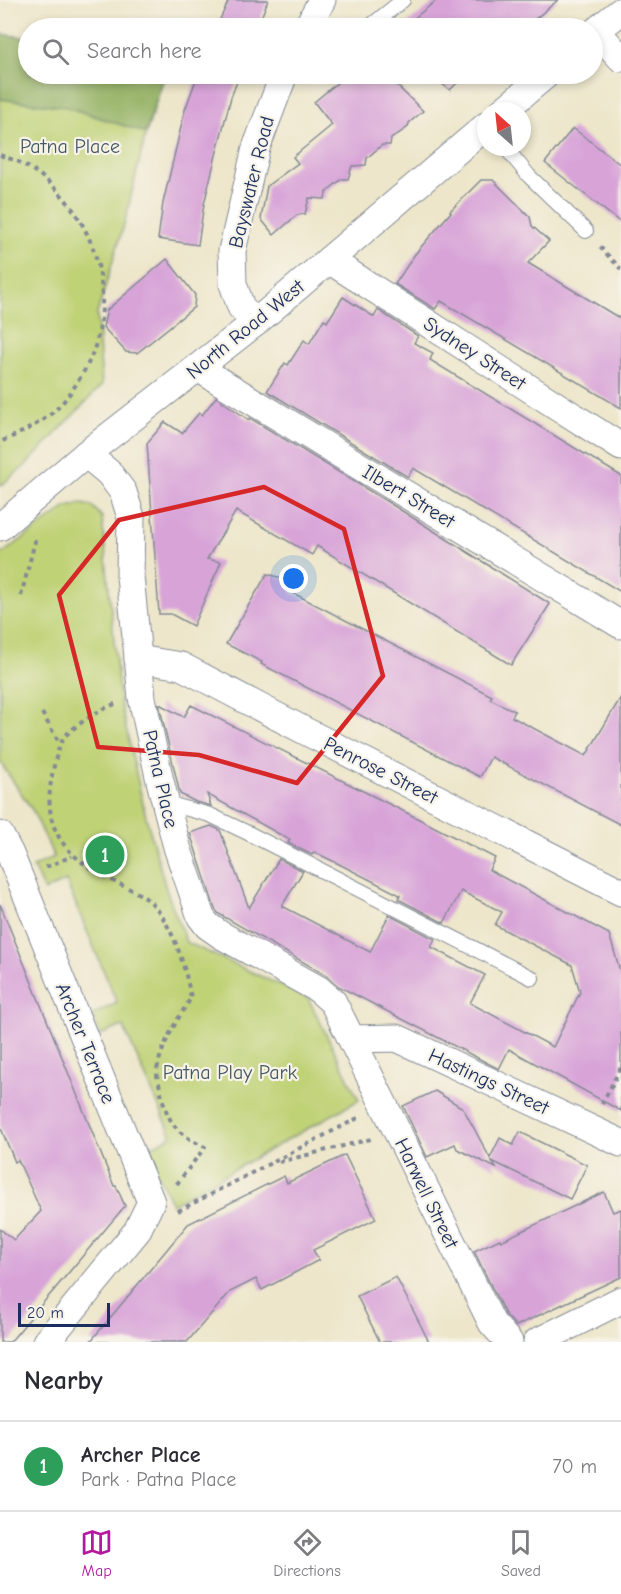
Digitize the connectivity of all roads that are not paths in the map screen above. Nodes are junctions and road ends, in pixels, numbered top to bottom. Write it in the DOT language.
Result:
graph roads {
  1 [pos="322,0"];
  2 [pos="403,0"];
  3 [pos="621,11"];
  4 [pos="312,18"];
  5 [pos="380,18"];
  6 [pos="603,25"];
  7 [pos="603,41"];
  8 [pos="621,58"];
  9 [pos="280,84"];
  10 [pos="535,84"];
  11 [pos="514,102"];
  12 [pos="477,134"];
  13 [pos="513,156"];
  14 [pos="586,231"];
  15 [pos="329,260"];
  16 [pos="255,323"];
  17 [pos="198,368"];
  18 [pos="621,447"];
  19 [pos="86,454"];
  20 [pos="8,521"];
  21 [pos="621,625"];
  22 [pos="138,659"];
  23 [pos="166,803"];
  24 [pos="3,850"];
  25 [pos="621,892"];
  26 [pos="532,978"];
  27 [pos="352,1039"];
  28 [pos="621,1143"];
  29 [pos="621,1300"];
  30 [pos="46,1342"];
  31 [pos="509,1342"];
  32 [pos="537,1342"];
  1 -- 4 [label="street"];
  2 -- 5 [label="lane"];
  3 -- 6 [label="street"];
  7 -- 8 [label="street"];
  9 -- 16 [label="street, Bayswater Road"];
  10 -- 11 [label="street"];
  12 -- 15 [label="street, North Road West"];
  13 -- 14 [label="lane"];
  15 -- 16 [label="street, North Road West"];
  15 -- 18 [label="street, Sydney Street"];
  16 -- 17 [label="street, North Road West"];
  17 -- 19 [label="street, North Road West"];
  17 -- 21 [label="street, Ilbert Street"];
  19 -- 20 [label="street, North Road West"];
  19 -- 22 [label="street, Patna Place"];
  22 -- 23 [label="street, Patna Place"];
  22 -- 25 [label="street, Penrose Street"];
  23 -- 26 [label="lane"];
  23 -- 27 [label="street, Patna Place"];
  24 -- 30 [label="street, Archer Terrace"];
  27 -- 28 [label="street, Hastings Street"];
  27 -- 31 [label="street, Harwell Street"];
  29 -- 32 [label="street"];
}
